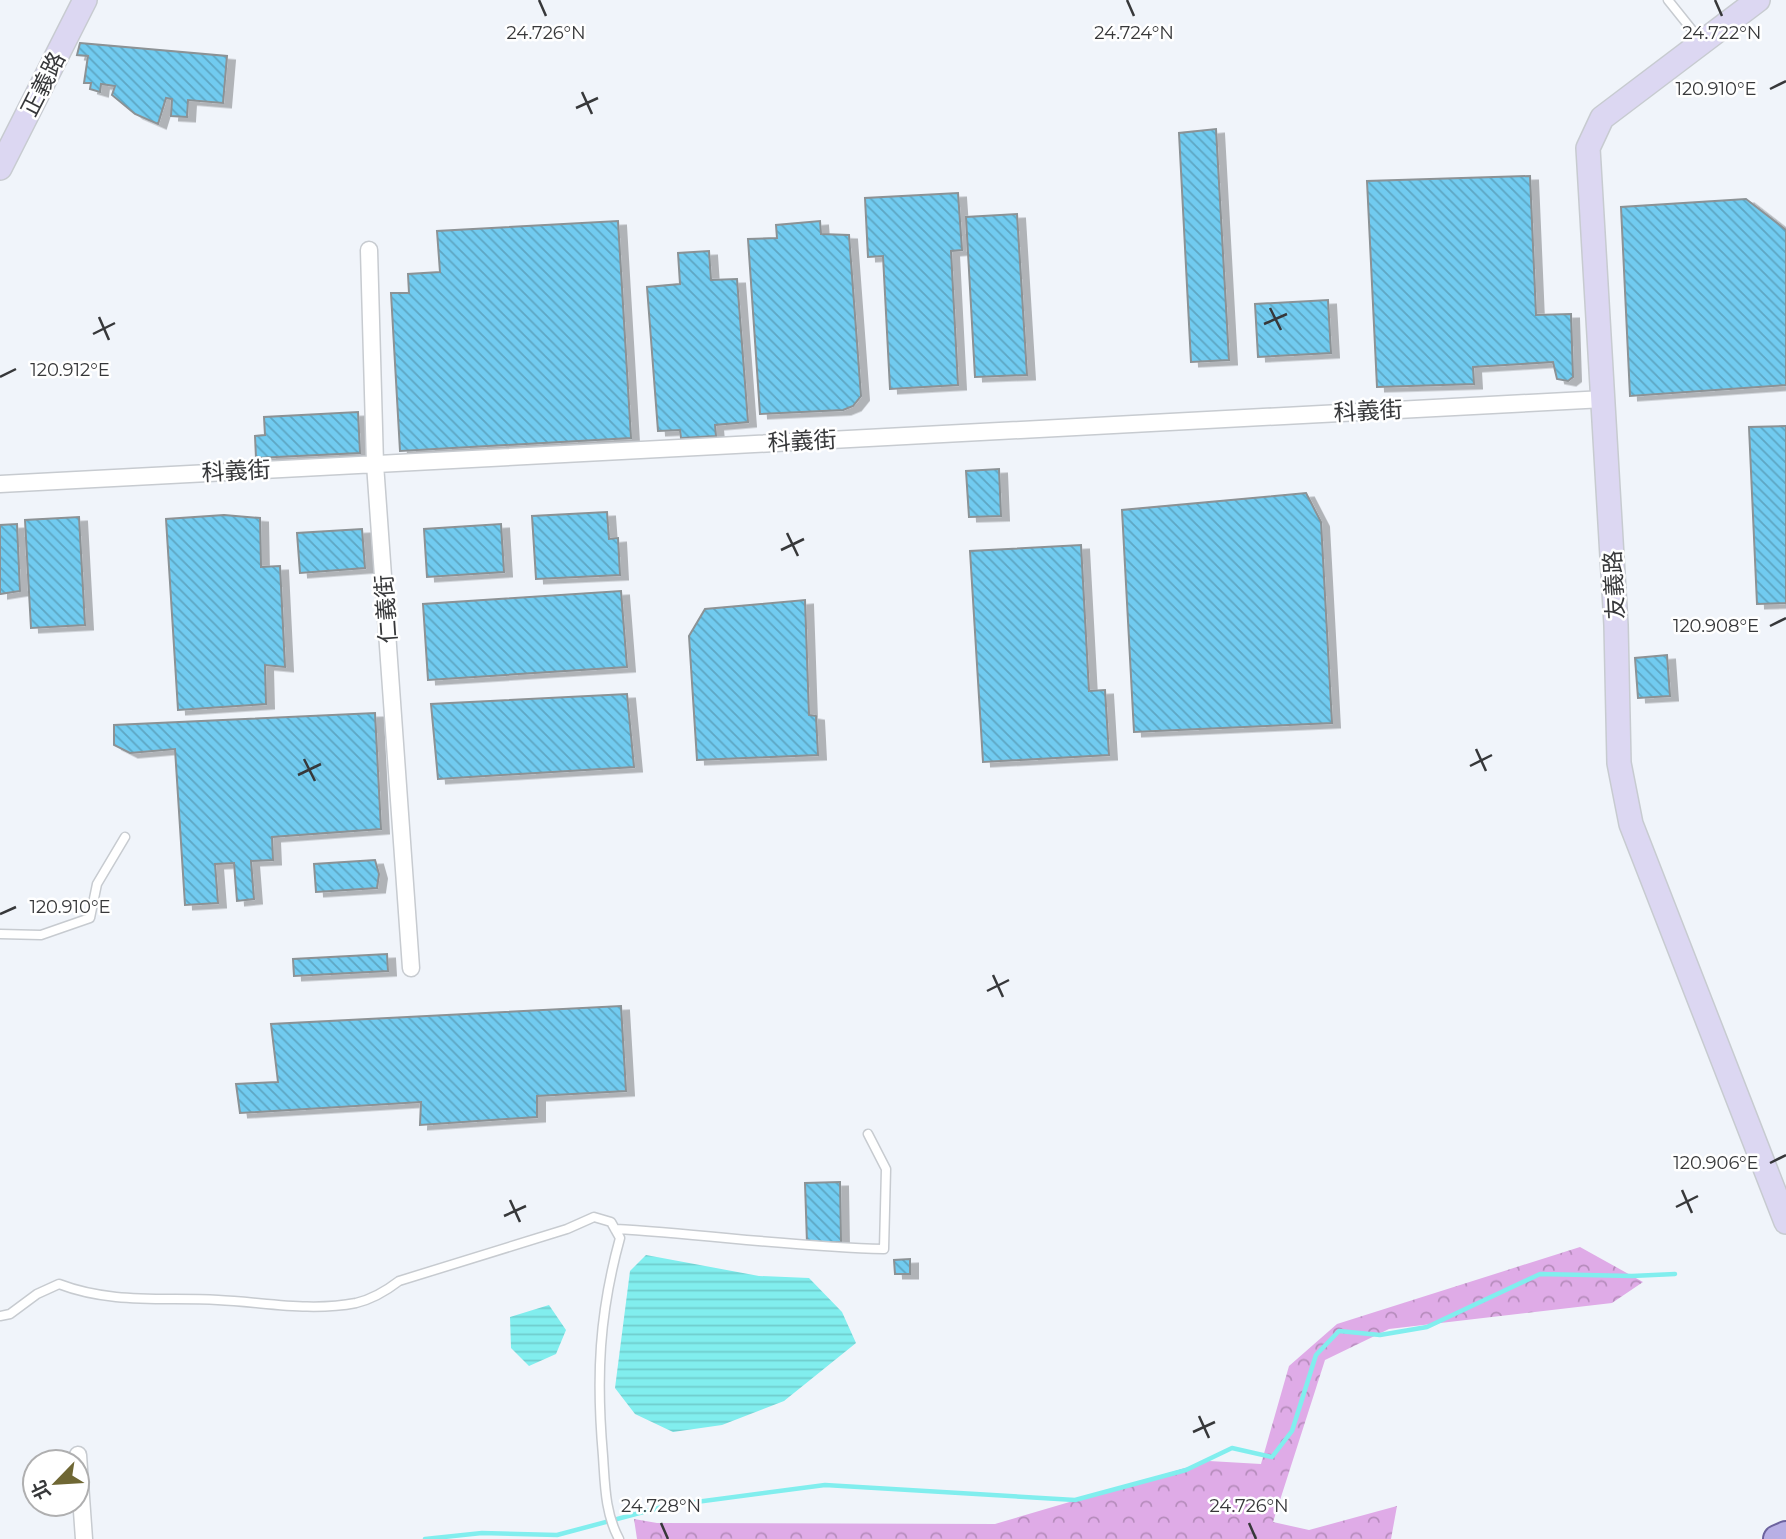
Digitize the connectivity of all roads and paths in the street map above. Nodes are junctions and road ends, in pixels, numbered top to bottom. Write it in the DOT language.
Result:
graph roads {
  1 [pos="85,0"];
  2 [pos="1668,0"];
  3 [pos="1758,0"];
  4 [pos="1702,43"];
  5 [pos="0,168"];
  6 [pos="369,250"];
  7 [pos="1604,399"];
  8 [pos="375,464"];
  9 [pos="0,484"];
  10 [pos="125,837"];
  11 [pos="0,934"];
  12 [pos="411,968"];
  13 [pos="868,1134"];
  14 [pos="1786,1222"];
  15 [pos="615,1229"];
  16 [pos="0,1316"];
  17 [pos="82,1518"];
  18 [pos="1786,1535"];
  19 [pos="84,1539"];
  20 [pos="619,1539"];
  21 [pos="1777,1539"];
  1 -- 5 [label="street, 正義路"];
  2 -- 4 [label="lane"];
  3 -- 4 [label="street, 友義路"];
  4 -- 7 [label="street, 友義路"];
  6 -- 8 [label="street, 仁義街"];
  7 -- 8 [label="street, 科義街"];
  7 -- 14 [label="street, 友義路"];
  8 -- 9 [label="street, 科義街"];
  8 -- 12 [label="street, 仁義街"];
  10 -- 11 [label="lane"];
  13 -- 15 [label="lane"];
  15 -- 16 [label="lane"];
  15 -- 20 [label="lane"];
  17 -- 19 [label="street"];
  18 -- 21 [label="main road"];
}
